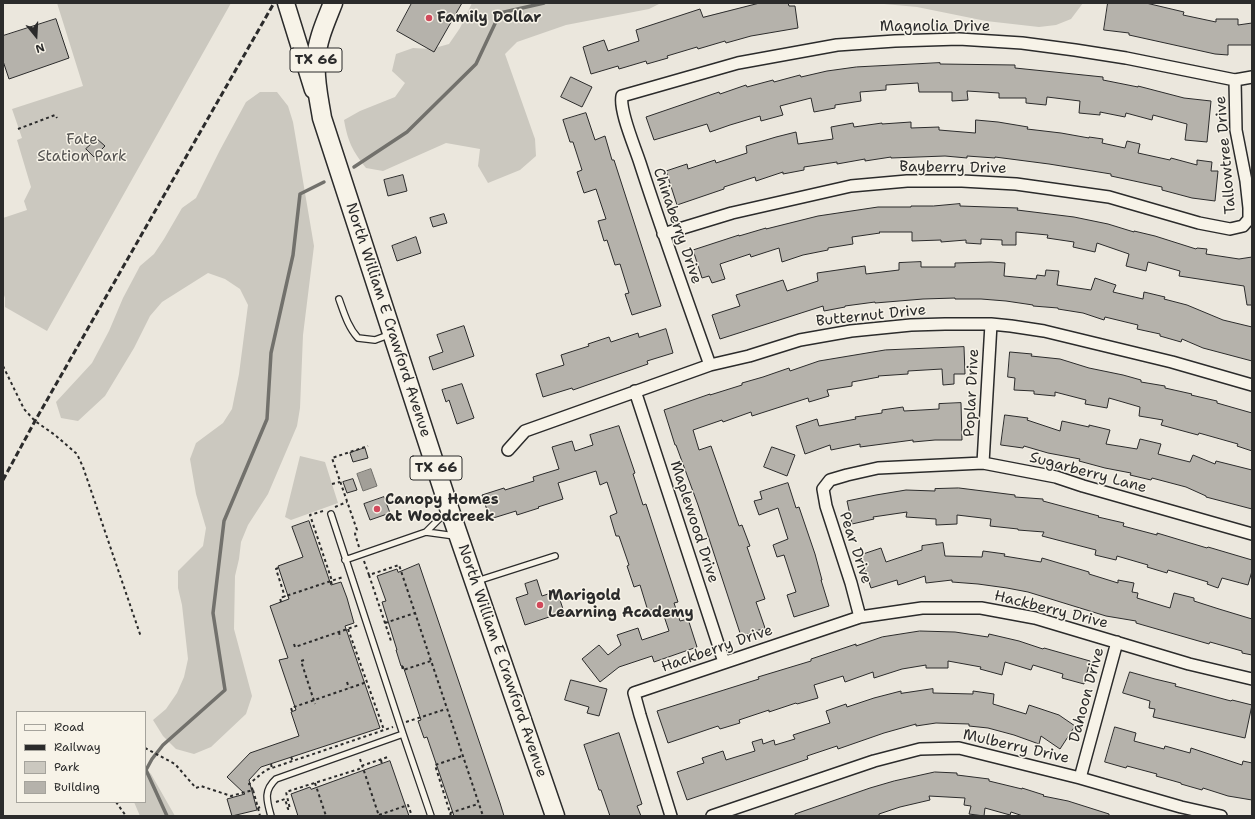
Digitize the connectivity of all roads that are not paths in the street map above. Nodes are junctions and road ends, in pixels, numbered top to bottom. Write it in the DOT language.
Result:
graph roads {
  1 [pos="286,3"];
  2 [pos="333,3"];
  3 [pos="1252,78"];
  4 [pos="1235,80"];
  5 [pos="622,96"];
  6 [pos="322,118"];
  7 [pos="1242,226"];
  8 [pos="663,234"];
  9 [pos="339,299"];
  10 [pos="991,324"];
  11 [pos="393,334"];
  12 [pos="710,366"];
  13 [pos="1252,385"];
  14 [pos="636,391"];
  15 [pos="508,450"];
  16 [pos="983,463"];
  17 [pos="823,488"];
  18 [pos="449,508"];
  19 [pos="331,514"];
  20 [pos="426,532"];
  21 [pos="1252,534"];
  22 [pos="459,536"];
  23 [pos="555,556"];
  24 [pos="345,560"];
  25 [pos="474,582"];
  26 [pos="860,617"];
  27 [pos="1118,642"];
  28 [pos="724,662"];
  29 [pos="1252,679"];
  30 [pos="402,734"];
  31 [pos="1080,778"];
  32 [pos="271,816"];
  33 [pos="431,816"];
  34 [pos="555,816"];
  35 [pos="672,816"];
  36 [pos="712,816"];
  37 [pos="1221,816"];
  1 -- 6 [label="main road"];
  2 -- 6 [label="main road, TX 66"];
  3 -- 4 [label="street, Magnolia Drive"];
  4 -- 5 [label="street, Magnolia Drive"];
  4 -- 7 [label="street, Tallowtree Drive"];
  5 -- 8 [label="street, Chinaberry Drive"];
  6 -- 11 [label="main road, North William E Crawford Avenue / TX 66"];
  7 -- 8 [label="street, Bayberry Drive"];
  8 -- 12 [label="street, Chinaberry Drive"];
  9 -- 11 [label="lane"];
  10 -- 12 [label="street, Butternut Drive"];
  10 -- 13 [label="street, Butternut Drive"];
  10 -- 16 [label="street, Poplar Drive"];
  11 -- 18 [label="main road, North William E Crawford Avenue / TX 66"];
  12 -- 14 [label="street, Butternut Drive"];
  14 -- 15 [label="street, Butternut Drive"];
  14 -- 28 [label="street, Maplewood Drive"];
  16 -- 17 [label="street, Sugarberry Lane"];
  16 -- 21 [label="street, Sugarberry Lane"];
  17 -- 26 [label="street, Pear Drive"];
  18 -- 20 [label="lane"];
  18 -- 22 [label="main road, North William E Crawford Avenue / TX 66"];
  19 -- 24 [label="lane"];
  20 -- 22 [label="lane"];
  20 -- 24 [label="lane"];
  22 -- 25 [label="main road, North William E Crawford Avenue / TX 66"];
  23 -- 25 [label="lane"];
  24 -- 30 [label="lane"];
  25 -- 34 [label="main road, North William E Crawford Avenue / TX 66"];
  26 -- 27 [label="street, Hackberry Drive"];
  26 -- 28 [label="street, Hackberry Drive"];
  27 -- 29 [label="street, Hackberry Drive"];
  27 -- 31 [label="street, Dahoon Drive"];
  28 -- 35 [label="street, Hackberry Drive"];
  30 -- 32 [label="lane"];
  30 -- 33 [label="lane"];
  31 -- 36 [label="street, Mulberry Drive"];
  31 -- 37 [label="street, Mulberry Drive"];
}
